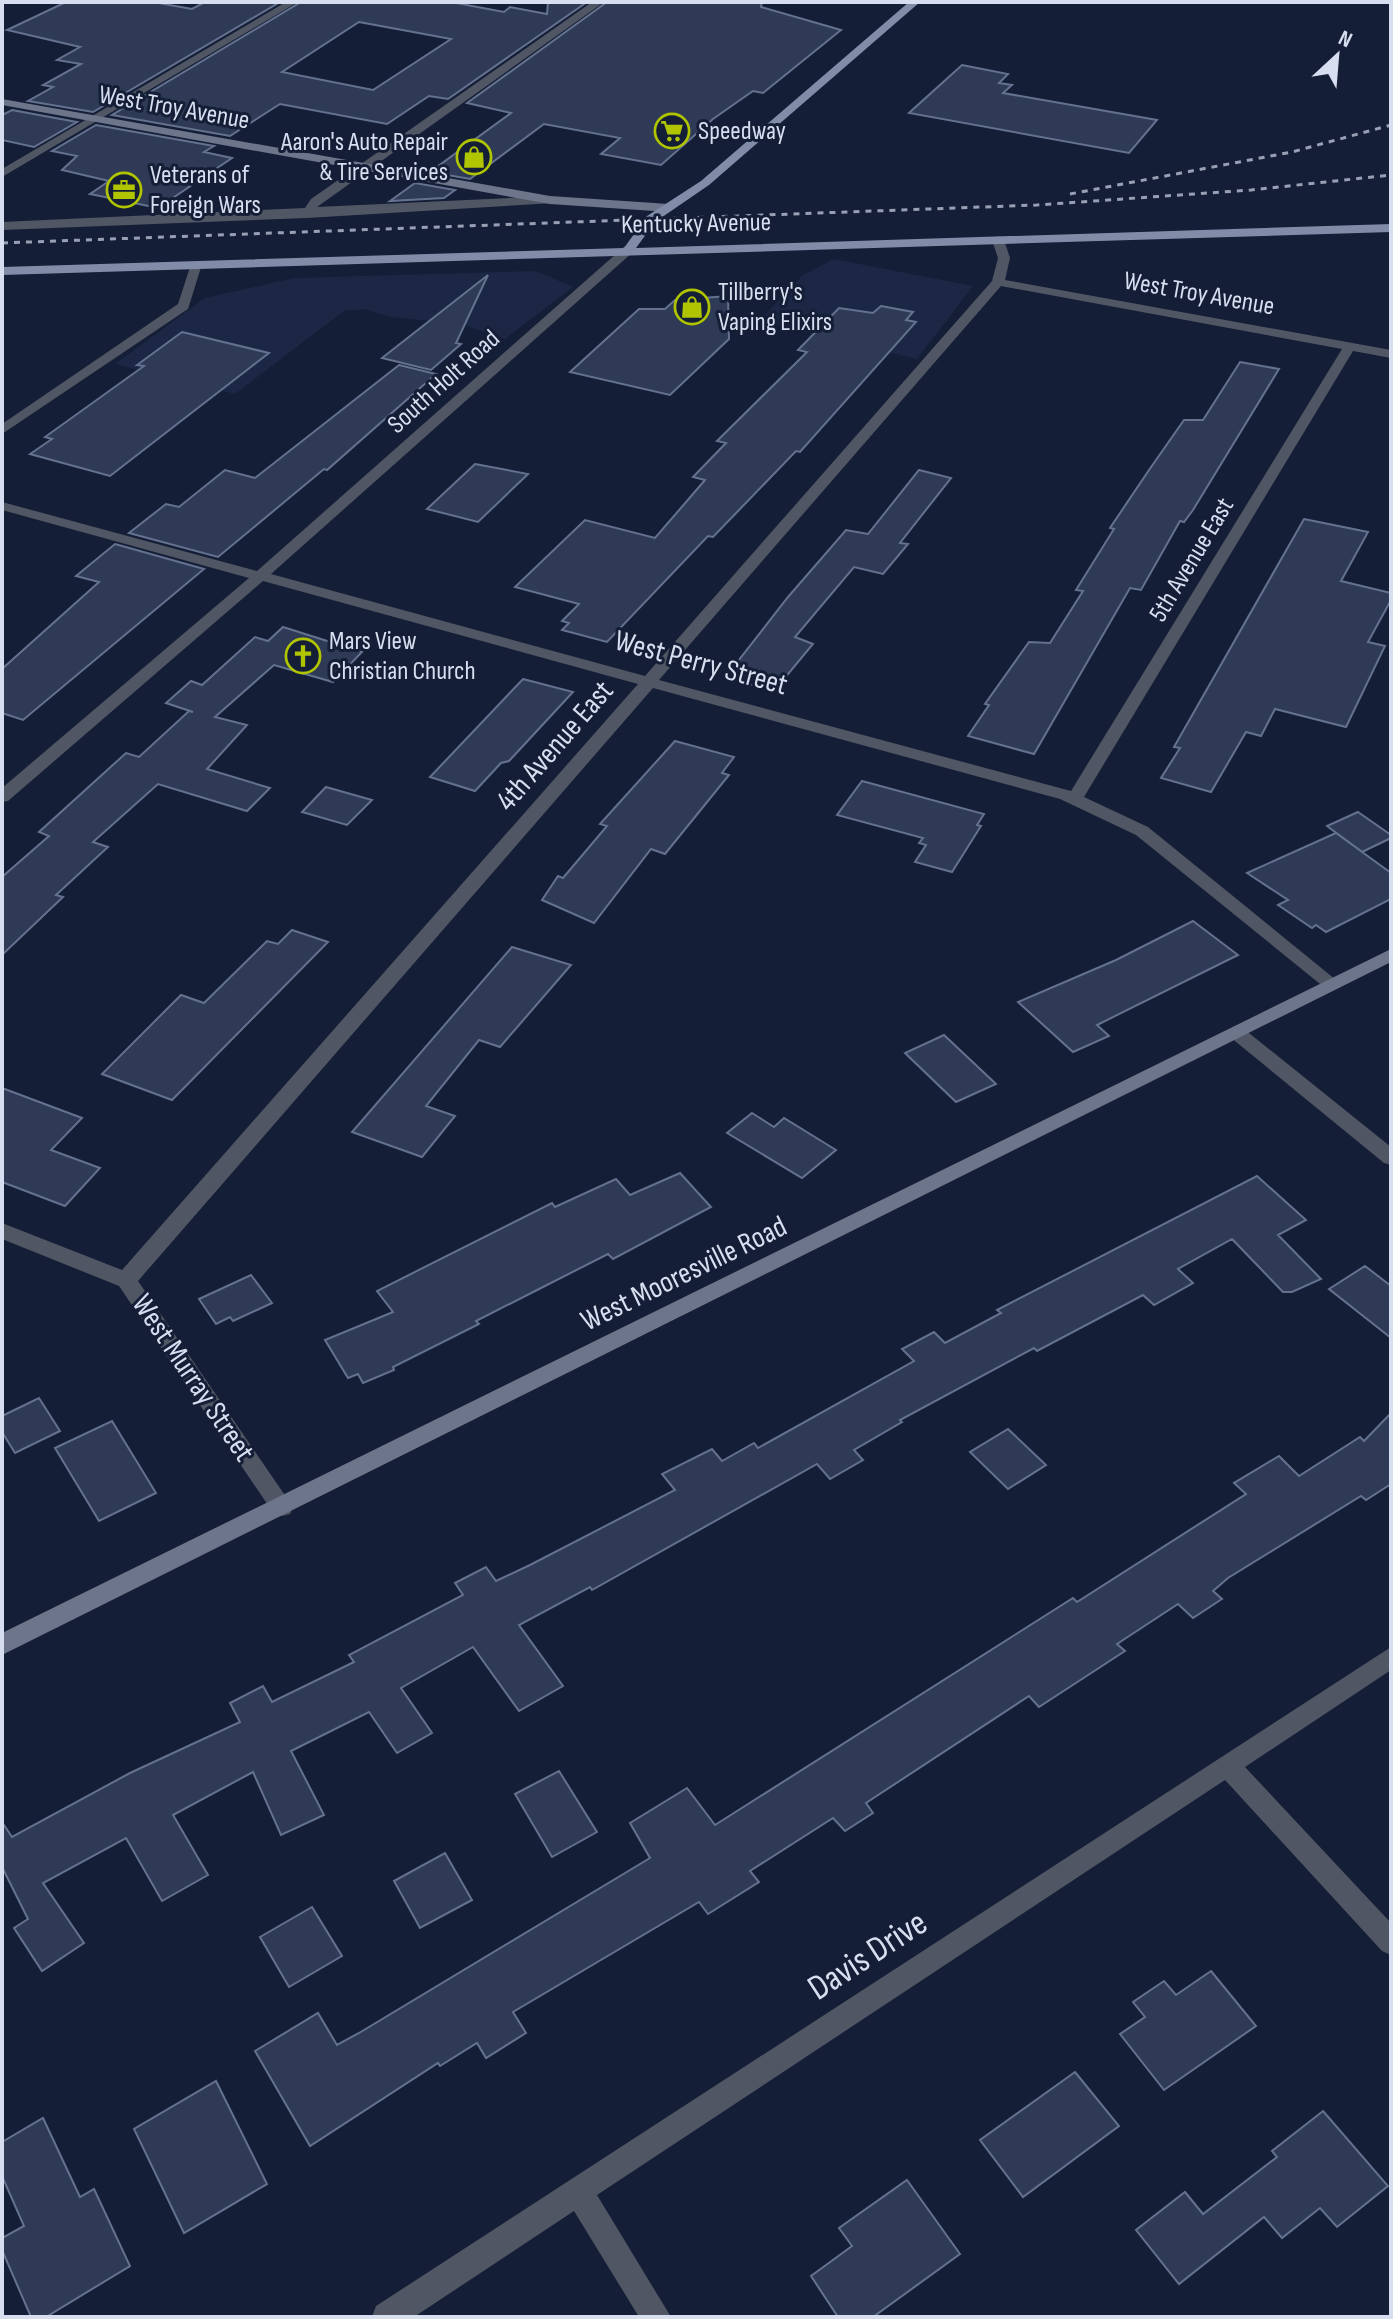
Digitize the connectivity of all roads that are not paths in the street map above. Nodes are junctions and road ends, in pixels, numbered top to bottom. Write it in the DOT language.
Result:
graph roads {
  1 [pos="293,2"];
  2 [pos="599,2"];
  3 [pos="915,2"];
  4 [pos="2,102"];
  5 [pos="95,119"];
  6 [pos="365,167"];
  7 [pos="2,174"];
  8 [pos="550,200"];
  9 [pos="669,208"];
  10 [pos="307,214"];
  11 [pos="2,226"];
  12 [pos="1391,228"];
  13 [pos="998,240"];
  14 [pos="629,249"];
  15 [pos="196,264"];
  16 [pos="2,271"];
  17 [pos="998,282"];
  18 [pos="1350,346"];
  19 [pos="1391,354"];
  20 [pos="2,430"];
  21 [pos="2,506"];
  22 [pos="259,577"];
  23 [pos="650,680"];
  24 [pos="2,797"];
  25 [pos="1075,799"];
  26 [pos="1391,955"];
  27 [pos="1332,984"];
  28 [pos="1237,1033"];
  29 [pos="1391,1158"];
  30 [pos="2,1231"];
  31 [pos="126,1280"];
  32 [pos="282,1507"];
  33 [pos="2,1645"];
  34 [pos="1391,1657"];
  35 [pos="1228,1766"];
  36 [pos="1391,1942"];
  37 [pos="578,2191"];
  38 [pos="387,2317"];
  39 [pos="656,2317"];
  1 -- 5 [label="street"];
  2 -- 6 [label="street"];
  3 -- 9 [label="main road, South Holt Road"];
  4 -- 5 [label="main road, West Troy Avenue"];
  5 -- 6 [label="main road, West Troy Avenue"];
  5 -- 7 [label="street"];
  6 -- 8 [label="main road, West Troy Avenue"];
  6 -- 10 [label="street"];
  8 -- 9 [label="main road, West Troy Avenue"];
  8 -- 10 [label="street"];
  9 -- 14 [label="main road, South Holt Road"];
  10 -- 11 [label="street"];
  12 -- 13 [label="main road, Kentucky Avenue"];
  13 -- 14 [label="main road, Kentucky Avenue"];
  13 -- 17 [label="street"];
  14 -- 15 [label="main road, Kentucky Avenue"];
  14 -- 22 [label="street, South Holt Road"];
  15 -- 16 [label="main road, Kentucky Avenue"];
  15 -- 20 [label="street"];
  17 -- 18 [label="street, West Troy Avenue"];
  17 -- 23 [label="street, 4th Avenue East"];
  18 -- 19 [label="street, West Troy Avenue"];
  18 -- 25 [label="street, 5th Avenue East"];
  21 -- 22 [label="street, West Perry Street"];
  22 -- 23 [label="street, West Perry Street"];
  22 -- 24 [label="street, South Holt Road"];
  23 -- 25 [label="street, West Perry Street"];
  23 -- 31 [label="street, 4th Avenue East"];
  25 -- 27 [label="street, West Perry Street"];
  26 -- 27 [label="main road, West Mooresville Road"];
  27 -- 28 [label="main road, West Mooresville Road"];
  28 -- 29 [label="street"];
  28 -- 32 [label="main road, West Mooresville Road"];
  30 -- 31 [label="street, West Murray Street"];
  31 -- 32 [label="street, West Murray Street"];
  32 -- 33 [label="main road, West Mooresville Road"];
  34 -- 35 [label="street, Davis Drive"];
  35 -- 36 [label="street"];
  35 -- 37 [label="street, Davis Drive"];
  37 -- 38 [label="street, Davis Drive"];
  37 -- 39 [label="street"];
}
